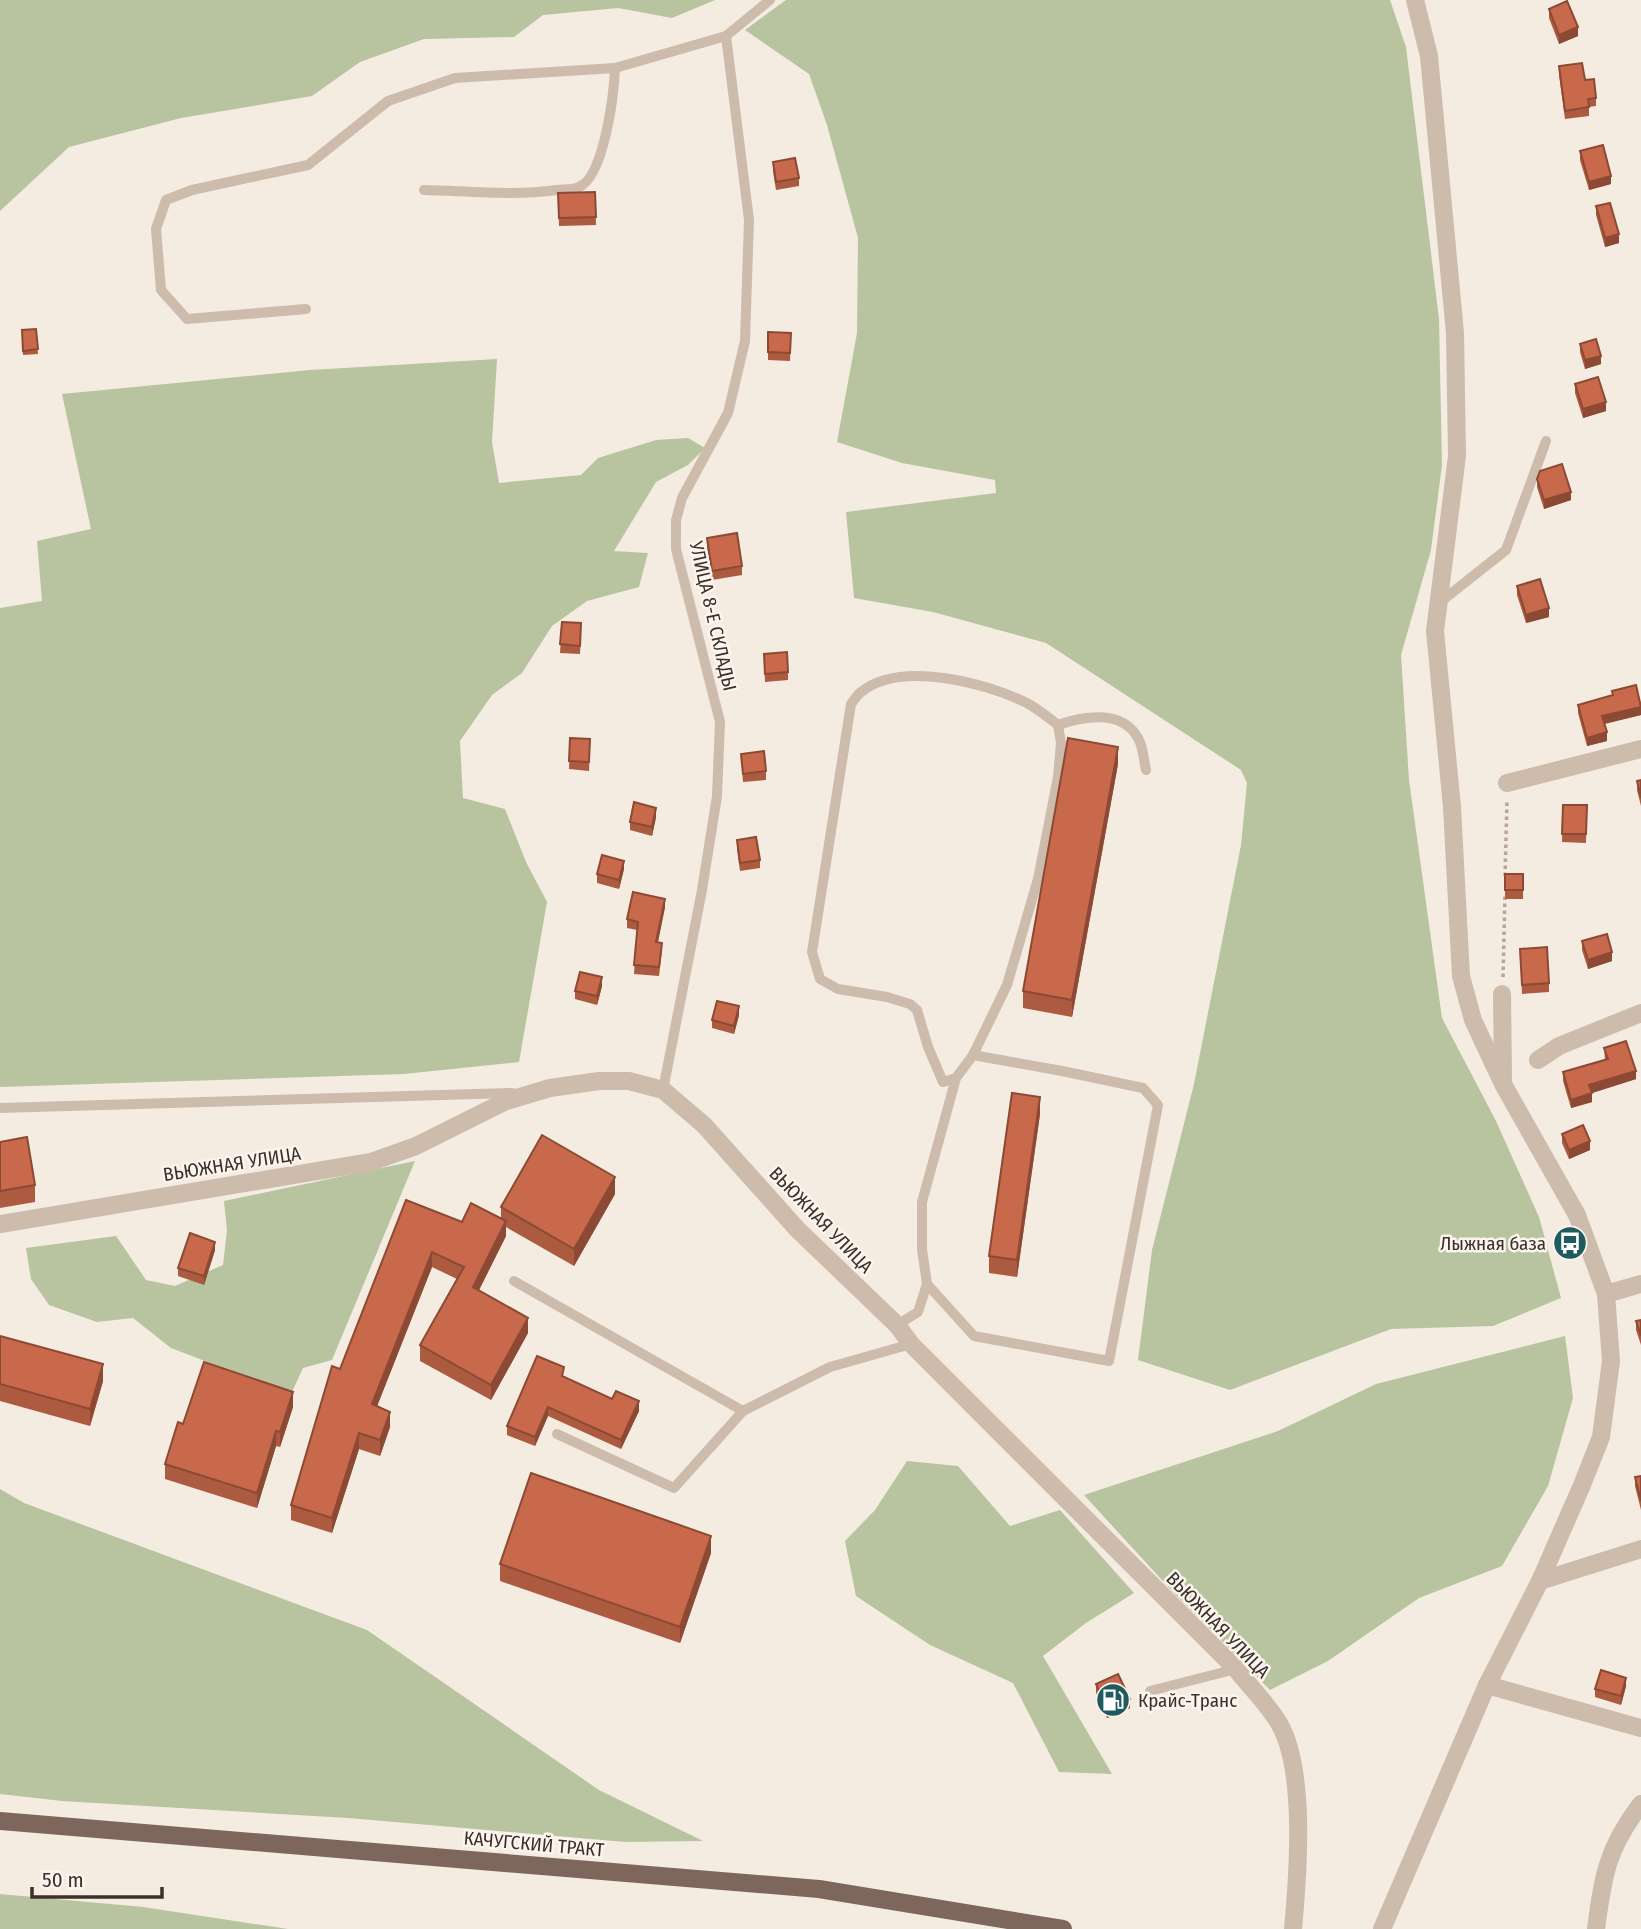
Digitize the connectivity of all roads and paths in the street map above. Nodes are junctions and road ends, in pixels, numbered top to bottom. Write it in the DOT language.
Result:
graph roads {
  1 [pos="770,0"];
  2 [pos="1415,0"];
  3 [pos="726,36"];
  4 [pos="615,68"];
  5 [pos="424,190"];
  6 [pos="306,309"];
  7 [pos="1546,441"];
  8 [pos="1439,603"];
  9 [pos="1058,725"];
  10 [pos="1641,749"];
  11 [pos="1146,770"];
  12 [pos="1507,783"];
  13 [pos="1503,993"];
  14 [pos="1641,1013"];
  15 [pos="974,1055"];
  16 [pos="1538,1060"];
  17 [pos="956,1078"];
  18 [pos="1503,1084"];
  19 [pos="663,1090"];
  20 [pos="534,1093"];
  21 [pos="0,1108"];
  22 [pos="0,1223"];
  23 [pos="514,1281"];
  24 [pos="927,1284"];
  25 [pos="1641,1284"];
  26 [pos="1606,1294"];
  27 [pos="897,1325"];
  28 [pos="911,1343"];
  29 [pos="743,1410"];
  30 [pos="556,1434"];
  31 [pos="1641,1549"];
  32 [pos="1540,1581"];
  33 [pos="1236,1669"];
  34 [pos="1487,1685"];
  35 [pos="1150,1691"];
  36 [pos="1641,1728"];
  37 [pos="1641,1804"];
  38 [pos="0,1821"];
  39 [pos="1063,1929"];
  40 [pos="1293,1929"];
  41 [pos="1382,1929"];
  42 [pos="1596,1929"];
  1 -- 3 [label="lane"];
  2 -- 8 [label="street"];
  3 -- 4 [label="lane"];
  3 -- 19 [label="lane, УЛИЦА 8-Е СКЛАДЫ"];
  4 -- 5 [label="lane"];
  4 -- 6 [label="lane"];
  7 -- 8 [label="lane"];
  8 -- 18 [label="street"];
  9 -- 11 [label="lane"];
  9 -- 15 [label="lane"];
  9 -- 17 [label="lane"];
  10 -- 12 [label="street"];
  12 -- 13 [label="path"];
  13 -- 18 [label="street"];
  14 -- 16 [label="street"];
  15 -- 17 [label="lane"];
  15 -- 24 [label="lane"];
  17 -- 24 [label="lane"];
  18 -- 26 [label="street"];
  19 -- 20 [label="street, ВЬЮЖНАЯ УЛИЦА"];
  19 -- 27 [label="street, ВЬЮЖНАЯ УЛИЦА"];
  20 -- 21 [label="lane"];
  20 -- 22 [label="street, ВЬЮЖНАЯ УЛИЦА"];
  23 -- 29 [label="lane"];
  24 -- 27 [label="lane"];
  25 -- 26 [label="street"];
  26 -- 32 [label="street"];
  27 -- 28 [label="street, ВЬЮЖНАЯ УЛИЦА"];
  28 -- 29 [label="lane"];
  28 -- 33 [label="street, ВЬЮЖНАЯ УЛИЦА"];
  29 -- 30 [label="lane"];
  31 -- 32 [label="street"];
  32 -- 34 [label="street"];
  33 -- 35 [label="lane"];
  33 -- 40 [label="street, ВЬЮЖНАЯ УЛИЦА"];
  34 -- 36 [label="street"];
  34 -- 41 [label="street"];
  37 -- 42 [label="street"];
  38 -- 39 [label="main road, КАЧУГСКИЙ ТРАКТ"];
}
